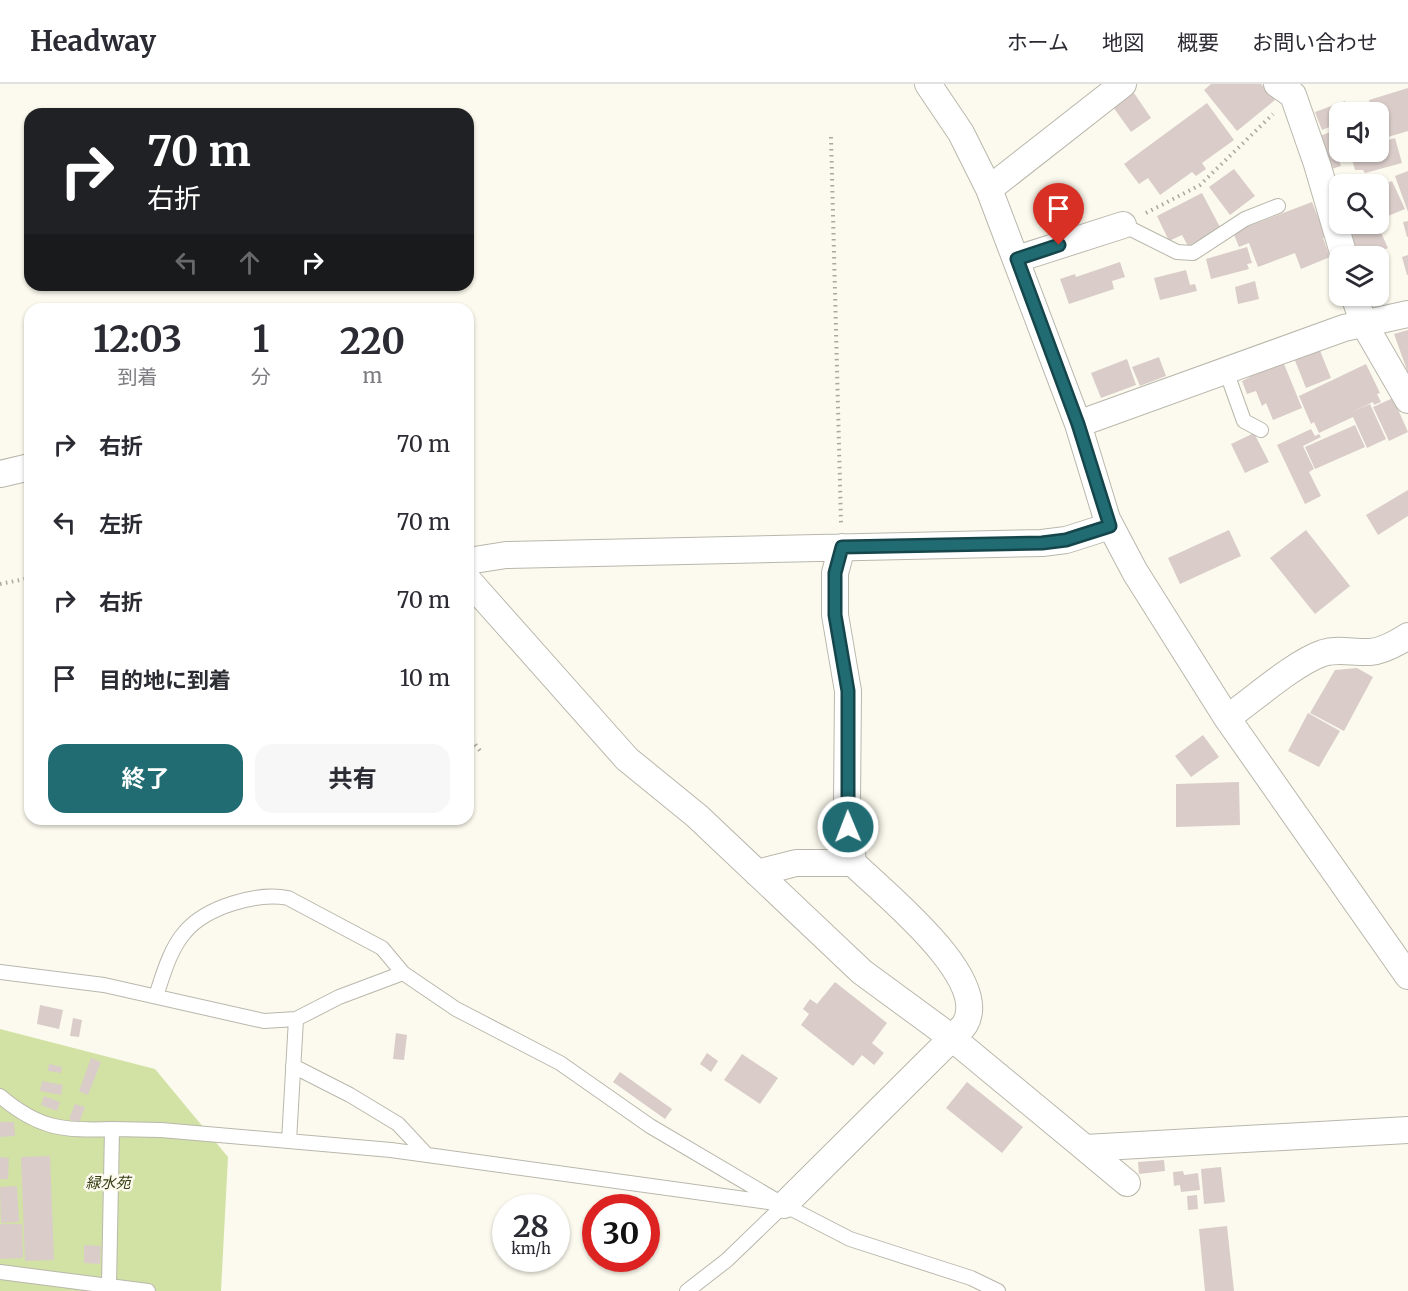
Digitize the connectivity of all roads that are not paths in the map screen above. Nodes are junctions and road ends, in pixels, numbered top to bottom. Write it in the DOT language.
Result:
graph roads {
  1 [pos="928,84"];
  2 [pos="1123,84"];
  3 [pos="1285,89"];
  4 [pos="989,189"];
  5 [pos="1278,206"];
  6 [pos="1123,225"];
  7 [pos="1341,246"];
  8 [pos="1017,259"];
  9 [pos="1358,306"];
  10 [pos="1408,314"];
  11 [pos="1364,324"];
  12 [pos="1225,369"];
  13 [pos="1408,400"];
  14 [pos="1078,424"];
  15 [pos="1262,430"];
  16 [pos="24,468"];
  17 [pos="0,474"];
  18 [pos="1110,526"];
  19 [pos="842,547"];
  20 [pos="474,560"];
  21 [pos="474,587"];
  22 [pos="1408,636"];
  23 [pos="1227,718"];
  24 [pos="853,863"];
  25 [pos="757,873"];
  26 [pos="0,972"];
  27 [pos="404,973"];
  28 [pos="1408,976"];
  29 [pos="156,996"];
  30 [pos="296,1019"];
  31 [pos="952,1038"];
  32 [pos="293,1066"];
  33 [pos="0,1096"];
  34 [pos="112,1129"];
  35 [pos="1408,1130"];
  36 [pos="289,1141"];
  37 [pos="1084,1148"];
  38 [pos="426,1154"];
  39 [pos="1126,1183"];
  40 [pos="784,1204"];
  41 [pos="0,1272"];
  42 [pos="109,1285"];
  43 [pos="148,1291"];
  44 [pos="687,1291"];
  45 [pos="998,1291"];
  1 -- 4 [label="street"];
  2 -- 4 [label="street"];
  3 -- 7 [label="street"];
  4 -- 8 [label="street"];
  5 -- 6 [label="lane"];
  6 -- 8 [label="street"];
  8 -- 14 [label="street"];
  9 -- 11 [label="street"];
  10 -- 11 [label="street"];
  11 -- 12 [label="street"];
  11 -- 13 [label="street"];
  12 -- 14 [label="street"];
  12 -- 15 [label="lane"];
  14 -- 18 [label="street"];
  16 -- 17 [label="street"];
  18 -- 19 [label="street"];
  18 -- 23 [label="street"];
  19 -- 20 [label="street"];
  19 -- 24 [label="street"];
  21 -- 25 [label="street"];
  22 -- 23 [label="street"];
  23 -- 28 [label="street"];
  24 -- 25 [label="street"];
  24 -- 31 [label="street"];
  25 -- 31 [label="street"];
  26 -- 29 [label="lane"];
  27 -- 29 [label="lane"];
  27 -- 30 [label="lane"];
  27 -- 40 [label="lane"];
  29 -- 30 [label="lane"];
  30 -- 32 [label="lane"];
  31 -- 37 [label="street"];
  31 -- 40 [label="street"];
  32 -- 36 [label="lane"];
  32 -- 38 [label="lane"];
  33 -- 34 [label="lane"];
  34 -- 36 [label="lane"];
  34 -- 42 [label="lane"];
  35 -- 37 [label="street"];
  36 -- 38 [label="lane"];
  37 -- 39 [label="street"];
  38 -- 40 [label="lane"];
  40 -- 44 [label="lane"];
  40 -- 45 [label="lane"];
  41 -- 42 [label="lane"];
  42 -- 43 [label="lane"];
}
